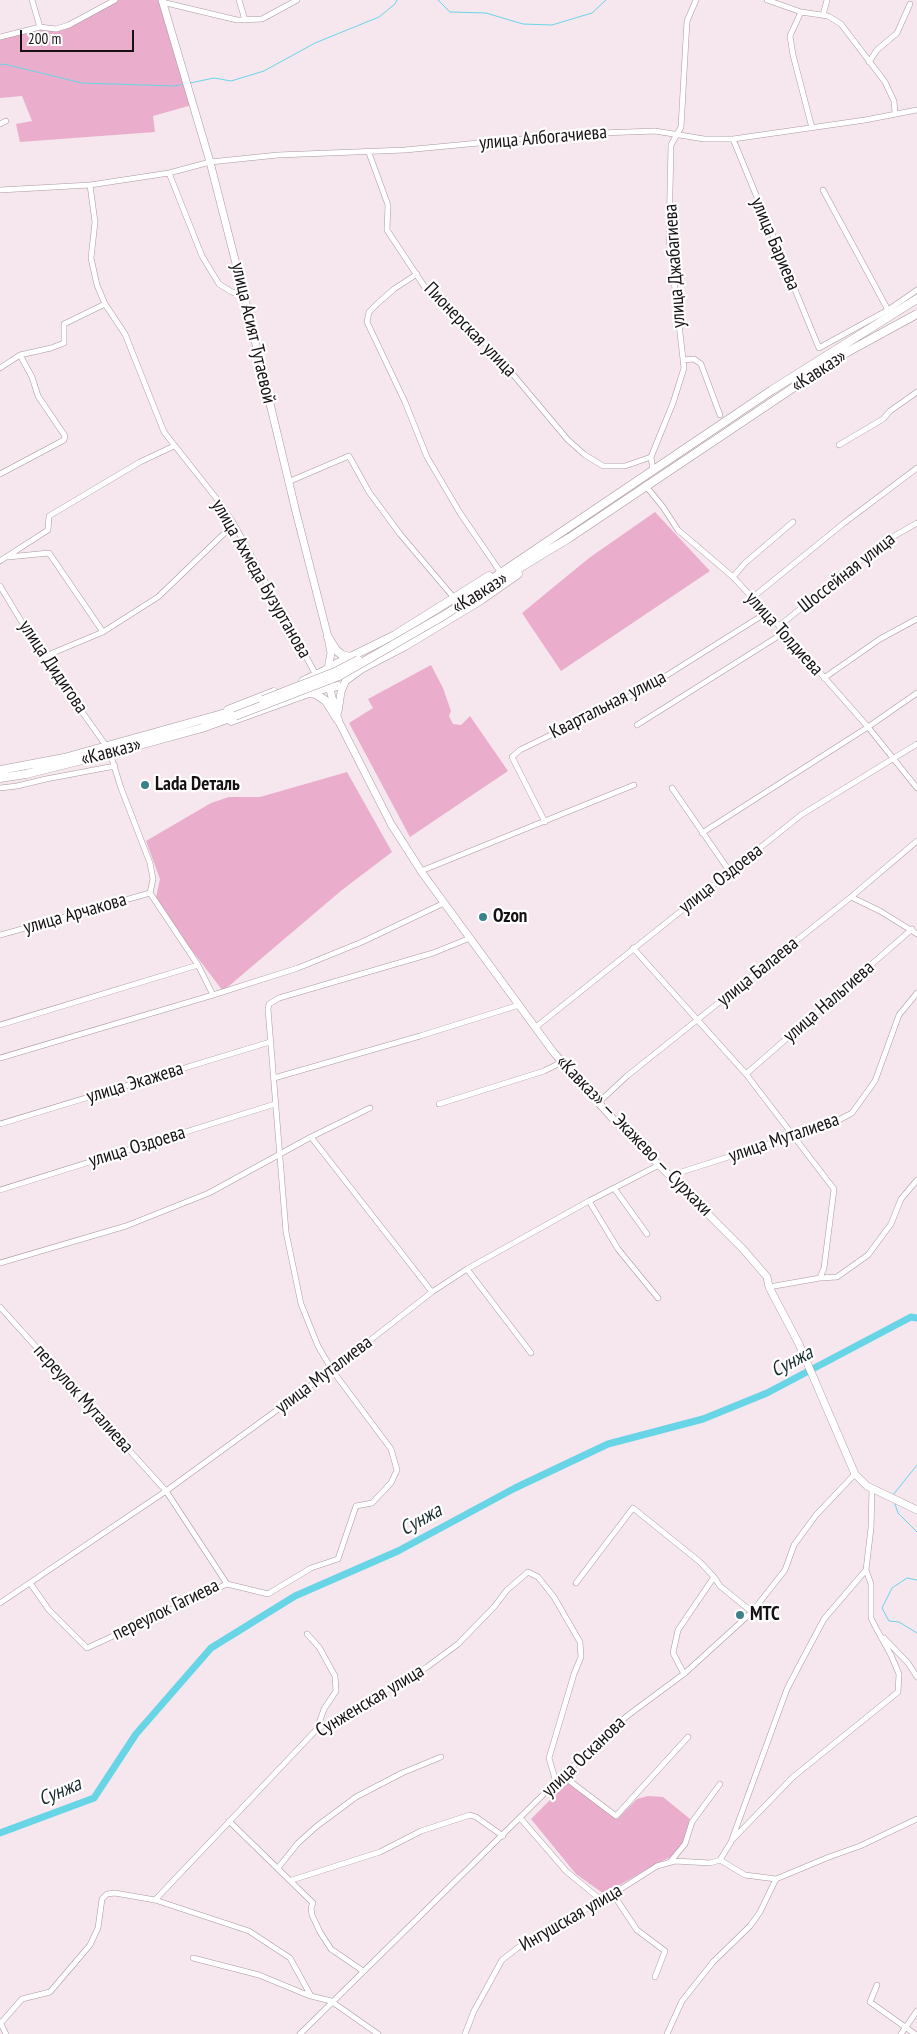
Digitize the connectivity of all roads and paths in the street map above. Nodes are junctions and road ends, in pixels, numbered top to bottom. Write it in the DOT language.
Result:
graph roads {
  1 [pos="32,0"];
  2 [pos="115,0"];
  3 [pos="239,0"];
  4 [pos="297,0"];
  5 [pos="696,0"];
  6 [pos="767,0"];
  7 [pos="827,0"];
  8 [pos="162,1"];
  9 [pos="286,3"];
  10 [pos="910,4"];
  11 [pos="801,12"];
  12 [pos="823,15"];
  13 [pos="245,20"];
  14 [pos="40,26"];
  15 [pos="0,38"];
  16 [pos="870,62"];
  17 [pos="917,110"];
  18 [pos="895,114"];
  19 [pos="812,128"];
  20 [pos="678,136"];
  21 [pos="733,139"];
  22 [pos="369,153"];
  23 [pos="210,162"];
  24 [pos="169,173"];
  25 [pos="90,185"];
  26 [pos="0,190"];
  27 [pos="823,190"];
  28 [pos="417,274"];
  29 [pos="917,290"];
  30 [pos="244,294"];
  31 [pos="917,299"];
  32 [pos="105,304"];
  33 [pos="888,310"];
  34 [pos="917,314"];
  35 [pos="20,355"];
  36 [pos="683,360"];
  37 [pos="0,368"];
  38 [pos="917,392"];
  39 [pos="720,415"];
  40 [pos="839,445"];
  41 [pos="174,446"];
  42 [pos="651,458"];
  43 [pos="917,468"];
  44 [pos="653,471"];
  45 [pos="0,474"];
  46 [pos="288,482"];
  47 [pos="645,485"];
  48 [pos="793,522"];
  49 [pos="917,523"];
  50 [pos="234,524"];
  51 [pos="548,543"];
  52 [pos="545,553"];
  53 [pos="8,557"];
  54 [pos="0,561"];
  55 [pos="499,570"];
  56 [pos="732,577"];
  57 [pos="488,585"];
  58 [pos="0,586"];
  59 [pos="454,598"];
  60 [pos="752,598"];
  61 [pos="766,613"];
  62 [pos="917,619"];
  63 [pos="781,628"];
  64 [pos="103,632"];
  65 [pos="328,637"];
  66 [pos="43,656"];
  67 [pos="350,657"];
  68 [pos="335,667"];
  69 [pos="316,675"];
  70 [pos="824,678"];
  71 [pos="327,679"];
  72 [pos="346,680"];
  73 [pos="338,686"];
  74 [pos="329,688"];
  75 [pos="309,692"];
  76 [pos="917,692"];
  77 [pos="338,720"];
  78 [pos="201,724"];
  79 [pos="637,726"];
  80 [pos="868,727"];
  81 [pos="917,744"];
  82 [pos="109,750"];
  83 [pos="893,759"];
  84 [pos="114,766"];
  85 [pos="0,770"];
  86 [pos="0,778"];
  87 [pos="634,785"];
  88 [pos="0,788"];
  89 [pos="672,788"];
  90 [pos="917,788"];
  91 [pos="545,822"];
  92 [pos="702,833"];
  93 [pos="917,841"];
  94 [pos="421,871"];
  95 [pos="730,872"];
  96 [pos="150,893"];
  97 [pos="851,897"];
  98 [pos="444,903"];
  99 [pos="912,929"];
  100 [pos="917,934"];
  101 [pos="0,935"];
  102 [pos="470,938"];
  103 [pos="633,948"];
  104 [pos="198,965"];
  105 [pos="917,993"];
  106 [pos="214,995"];
  107 [pos="519,1004"];
  108 [pos="699,1019"];
  109 [pos="0,1025"];
  110 [pos="536,1027"];
  111 [pos="270,1042"];
  112 [pos="0,1058"];
  113 [pos="562,1062"];
  114 [pos="746,1074"];
  115 [pos="274,1078"];
  116 [pos="598,1103"];
  117 [pos="275,1104"];
  118 [pos="439,1104"];
  119 [pos="370,1108"];
  120 [pos="0,1124"];
  121 [pos="795,1136"];
  122 [pos="311,1137"];
  123 [pos="280,1154"];
  124 [pos="659,1165"];
  125 [pos="669,1176"];
  126 [pos="917,1180"];
  127 [pos="614,1188"];
  128 [pos="0,1190"];
  129 [pos="589,1201"];
  130 [pos="647,1234"];
  131 [pos="0,1263"];
  132 [pos="467,1269"];
  133 [pos="820,1278"];
  134 [pos="769,1287"];
  135 [pos="432,1292"];
  136 [pos="658,1298"];
  137 [pos="0,1307"];
  138 [pos="530,1353"];
  139 [pos="332,1370"];
  140 [pos="855,1474"];
  141 [pos="872,1489"];
  142 [pos="166,1491"];
  143 [pos="917,1510"];
  144 [pos="866,1570"];
  145 [pos="714,1576"];
  146 [pos="30,1583"];
  147 [pos="576,1583"];
  148 [pos="227,1584"];
  149 [pos="0,1604"];
  150 [pos="752,1612"];
  151 [pos="876,1628"];
  152 [pos="307,1634"];
  153 [pos="684,1674"];
  154 [pos="917,1677"];
  155 [pos="317,1729"];
  156 [pos="688,1737"];
  157 [pos="441,1757"];
  158 [pos="563,1776"];
  159 [pos="556,1782"];
  160 [pos="720,1784"];
  161 [pos="521,1819"];
  162 [pos="917,1819"];
  163 [pos="228,1822"];
  164 [pos="503,1836"];
  165 [pos="731,1842"];
  166 [pos="720,1860"];
  167 [pos="670,1863"];
  168 [pos="278,1868"];
  169 [pos="776,1879"];
  170 [pos="292,1880"];
  171 [pos="613,1894"];
  172 [pos="155,1900"];
  173 [pos="601,1900"];
  174 [pos="193,1958"];
  175 [pos="363,1971"];
  176 [pos="656,1976"];
  177 [pos="878,1985"];
  178 [pos="311,1996"];
  179 [pos="331,2002"];
  180 [pos="917,2011"];
  181 [pos="0,2023"];
  182 [pos="905,2028"];
  183 [pos="6,2034"];
  184 [pos="300,2034"];
  185 [pos="378,2034"];
  186 [pos="465,2034"];
  187 [pos="667,2034"];
  188 [pos="902,2034"];
  189 [pos="915,2034"];
  1 -- 14 [label="street"];
  2 -- 14 [label="street"];
  3 -- 13 [label="street"];
  4 -- 9 [label="street"];
  5 -- 20 [label="street, улица Джабагиева"];
  6 -- 11 [label="street"];
  7 -- 12 [label="street"];
  8 -- 13 [label="street"];
  8 -- 23 [label="main road, улица Асият Тутаевой"];
  9 -- 13 [label="street"];
  10 -- 16 [label="street"];
  11 -- 12 [label="street"];
  11 -- 19 [label="street"];
  12 -- 16 [label="street"];
  14 -- 15 [label="street"];
  16 -- 18 [label="street"];
  17 -- 18 [label="street, улица Албогачиева"];
  18 -- 19 [label="street, улица Албогачиева"];
  19 -- 21 [label="street, улица Албогачиева"];
  20 -- 21 [label="street, улица Албогачиева"];
  20 -- 22 [label="street, улица Албогачиева"];
  20 -- 36 [label="street, улица Джабагиева"];
  21 -- 33 [label="street, улица Бариева"];
  22 -- 23 [label="street, улица Албогачиева"];
  22 -- 28 [label="street, Пионерская улица"];
  23 -- 24 [label="street, улица Албогачиева"];
  23 -- 30 [label="main road, улица Асият Тутаевой"];
  24 -- 25 [label="street, улица Албогачиева"];
  24 -- 30 [label="street"];
  25 -- 26 [label="street, улица Албогачиева"];
  25 -- 32 [label="street, улица Ахмеда Бузуртанова"];
  27 -- 33 [label="street"];
  28 -- 42 [label="street, Пионерская улица"];
  28 -- 55 [label="street"];
  29 -- 33 [label="street"];
  30 -- 46 [label="main road, улица Асият Тутаевой"];
  31 -- 44 [label="highway, «Кавказ»"];
  32 -- 35 [label="street"];
  32 -- 41 [label="street, улица Ахмеда Бузуртанова"];
  34 -- 47 [label="highway, «Кавказ»"];
  35 -- 37 [label="street"];
  35 -- 45 [label="street"];
  36 -- 39 [label="street"];
  36 -- 42 [label="street, улица Джабагиева"];
  38 -- 40 [label="street"];
  41 -- 50 [label="street, улица Ахмеда Бузуртанова"];
  41 -- 53 [label="street"];
  42 -- 44 [label="street"];
  43 -- 60 [label="street"];
  44 -- 51 [label="highway, «Кавказ»"];
  46 -- 59 [label="street"];
  46 -- 65 [label="main road, улица Асият Тутаевой"];
  47 -- 52 [label="highway, «Кавказ»"];
  47 -- 56 [label="street, улица Толдиева"];
  48 -- 56 [label="street"];
  49 -- 63 [label="street, Шоссейная улица"];
  50 -- 64 [label="street"];
  50 -- 69 [label="street, улица Ахмеда Бузуртанова"];
  51 -- 55 [label="highway, «Кавказ»"];
  51 -- 57 [label="highway, «Кавказ»"];
  52 -- 57 [label="highway, «Кавказ»"];
  52 -- 72 [label="highway"];
  53 -- 54 [label="street"];
  53 -- 64 [label="street"];
  55 -- 59 [label="highway, «Кавказ»"];
  56 -- 60 [label="street, улица Толдиева"];
  57 -- 78 [label="highway, «Кавказ», bridge"];
  58 -- 66 [label="street, улица Дидигова"];
  59 -- 67 [label="highway, «Кавказ»"];
  60 -- 61 [label="street, улица Толдиева"];
  61 -- 63 [label="street, улица Толдиева"];
  61 -- 91 [label="street, Квартальная улица"];
  62 -- 70 [label="street"];
  63 -- 70 [label="street, улица Толдиева"];
  63 -- 79 [label="street, Шоссейная улица"];
  64 -- 66 [label="street"];
  65 -- 67 [label="highway"];
  65 -- 68 [label="main road"];
  65 -- 68 [label="main road, улица Асият Тутаевой"];
  66 -- 82 [label="street, улица Дидигова"];
  67 -- 68 [label="highway, «Кавказ»"];
  68 -- 69 [label="highway, «Кавказ»"];
  68 -- 71 [label="main road, «Кавказ» — Экажево — Сурхахи"];
  68 -- 72 [label="main road"];
  69 -- 78 [label="highway, «Кавказ»"];
  70 -- 80 [label="street, улица Толдиева"];
  71 -- 73 [label="main road"];
  71 -- 74 [label="main road, «Кавказ» — Экажево — Сурхахи"];
  72 -- 73 [label="main road"];
  72 -- 77 [label="main road"];
  73 -- 74 [label="highway"];
  74 -- 75 [label="highway"];
  74 -- 77 [label="main road, «Кавказ» — Экажево — Сурхахи"];
  75 -- 77 [label="highway"];
  75 -- 78 [label="highway"];
  76 -- 80 [label="street"];
  77 -- 94 [label="main road, «Кавказ» — Экажево — Сурхахи"];
  78 -- 82 [label="highway, «Кавказ»"];
  80 -- 83 [label="street, улица Толдиева"];
  80 -- 92 [label="street"];
  81 -- 83 [label="street, улица Оздоева"];
  82 -- 84 [label="street, улица Дидигова"];
  82 -- 85 [label="highway, «Кавказ»"];
  82 -- 86 [label="highway, «Кавказ»"];
  83 -- 90 [label="street, улица Толдиева"];
  83 -- 95 [label="street, улица Оздоева"];
  84 -- 88 [label="street"];
  84 -- 96 [label="street, улица Дидигова"];
  87 -- 91 [label="street"];
  89 -- 92 [label="street"];
  91 -- 94 [label="street"];
  92 -- 95 [label="street"];
  93 -- 97 [label="street, улица Балаева"];
  94 -- 98 [label="main road, «Кавказ» — Экажево — Сурхахи"];
  95 -- 103 [label="street, улица Оздоева"];
  96 -- 101 [label="street, улица Арчакова"];
  96 -- 104 [label="street"];
  97 -- 99 [label="street"];
  97 -- 108 [label="street, улица Балаева"];
  98 -- 102 [label="main road, «Кавказ» — Экажево — Сурхахи"];
  98 -- 106 [label="street"];
  99 -- 100 [label="street"];
  99 -- 114 [label="street, улица Нальгиева"];
  102 -- 107 [label="main road, «Кавказ» — Экажево — Сурхахи"];
  102 -- 111 [label="street"];
  103 -- 108 [label="street"];
  103 -- 110 [label="street, улица Оздоева"];
  104 -- 106 [label="street"];
  104 -- 109 [label="street"];
  105 -- 121 [label="street, улица Муталиева"];
  106 -- 112 [label="street"];
  107 -- 110 [label="main road, «Кавказ» — Экажево — Сурхахи"];
  107 -- 115 [label="street"];
  108 -- 114 [label="street"];
  108 -- 116 [label="street, улица Балаева"];
  110 -- 113 [label="main road, «Кавказ» — Экажево — Сурхахи"];
  111 -- 115 [label="street"];
  111 -- 120 [label="street, улица Экажева"];
  113 -- 116 [label="main road, «Кавказ» — Экажево — Сурхахи"];
  113 -- 118 [label="street"];
  114 -- 121 [label="street"];
  115 -- 117 [label="street"];
  116 -- 124 [label="main road, «Кавказ» — Экажево — Сурхахи"];
  117 -- 123 [label="street"];
  117 -- 128 [label="street, улица Оздоева"];
  119 -- 122 [label="street"];
  121 -- 125 [label="street, улица Муталиева"];
  121 -- 133 [label="street"];
  122 -- 123 [label="street"];
  122 -- 135 [label="street"];
  123 -- 131 [label="street"];
  123 -- 139 [label="street"];
  124 -- 125 [label="main road, «Кавказ» — Экажево — Сурхахи"];
  124 -- 127 [label="street, улица Муталиева"];
  125 -- 134 [label="main road, «Кавказ» — Экажево — Сурхахи"];
  126 -- 133 [label="street"];
  127 -- 129 [label="street, улица Муталиева"];
  127 -- 130 [label="street"];
  129 -- 132 [label="street, улица Муталиева"];
  129 -- 136 [label="street"];
  132 -- 135 [label="street, улица Муталиева"];
  132 -- 138 [label="street"];
  133 -- 134 [label="street"];
  134 -- 140 [label="main road, «Кавказ» — Экажево — Сурхахи"];
  135 -- 139 [label="street, улица Муталиева"];
  137 -- 142 [label="street, переулок Муталиева"];
  139 -- 142 [label="street, улица Муталиева"];
  139 -- 148 [label="street"];
  140 -- 141 [label="main road"];
  140 -- 150 [label="street, улица Осканова"];
  141 -- 143 [label="main road"];
  141 -- 144 [label="street"];
  142 -- 146 [label="street, улица Муталиева"];
  142 -- 148 [label="street, переулок Гагиева"];
  144 -- 151 [label="street"];
  144 -- 165 [label="street"];
  145 -- 147 [label="street"];
  145 -- 150 [label="street"];
  145 -- 153 [label="street"];
  146 -- 148 [label="street, переулок Гагиева"];
  146 -- 149 [label="street, улица Муталиева"];
  150 -- 153 [label="street, улица Осканова"];
  151 -- 154 [label="street"];
  151 -- 165 [label="street"];
  152 -- 155 [label="street"];
  153 -- 158 [label="street, улица Осканова"];
  155 -- 159 [label="street, Сунженская улица"];
  155 -- 163 [label="street, Сунженская улица"];
  156 -- 158 [label="street"];
  157 -- 168 [label="street"];
  158 -- 159 [label="street, улица Осканова"];
  159 -- 161 [label="street, улица Осканова"];
  160 -- 167 [label="street"];
  161 -- 164 [label="street, улица Осканова"];
  161 -- 173 [label="street"];
  162 -- 169 [label="street"];
  163 -- 168 [label="street"];
  163 -- 172 [label="street, Сунженская улица"];
  164 -- 170 [label="street"];
  164 -- 175 [label="street, улица Осканова"];
  165 -- 166 [label="street"];
  166 -- 167 [label="street, Ингушская улица"];
  166 -- 169 [label="street"];
  167 -- 171 [label="street, Ингушская улица"];
  168 -- 170 [label="street"];
  169 -- 187 [label="street"];
  170 -- 175 [label="street"];
  171 -- 173 [label="street, Ингушская улица"];
  171 -- 176 [label="street"];
  172 -- 178 [label="street"];
  172 -- 181 [label="street"];
  173 -- 186 [label="street, Ингушская улица"];
  174 -- 178 [label="street"];
  175 -- 179 [label="street, улица Осканова"];
  177 -- 182 [label="street"];
  178 -- 179 [label="street"];
  179 -- 184 [label="street, улица Осканова"];
  179 -- 185 [label="street"];
  180 -- 182 [label="street"];
  181 -- 183 [label="street"];
  182 -- 188 [label="street"];
  182 -- 189 [label="street"];
}
